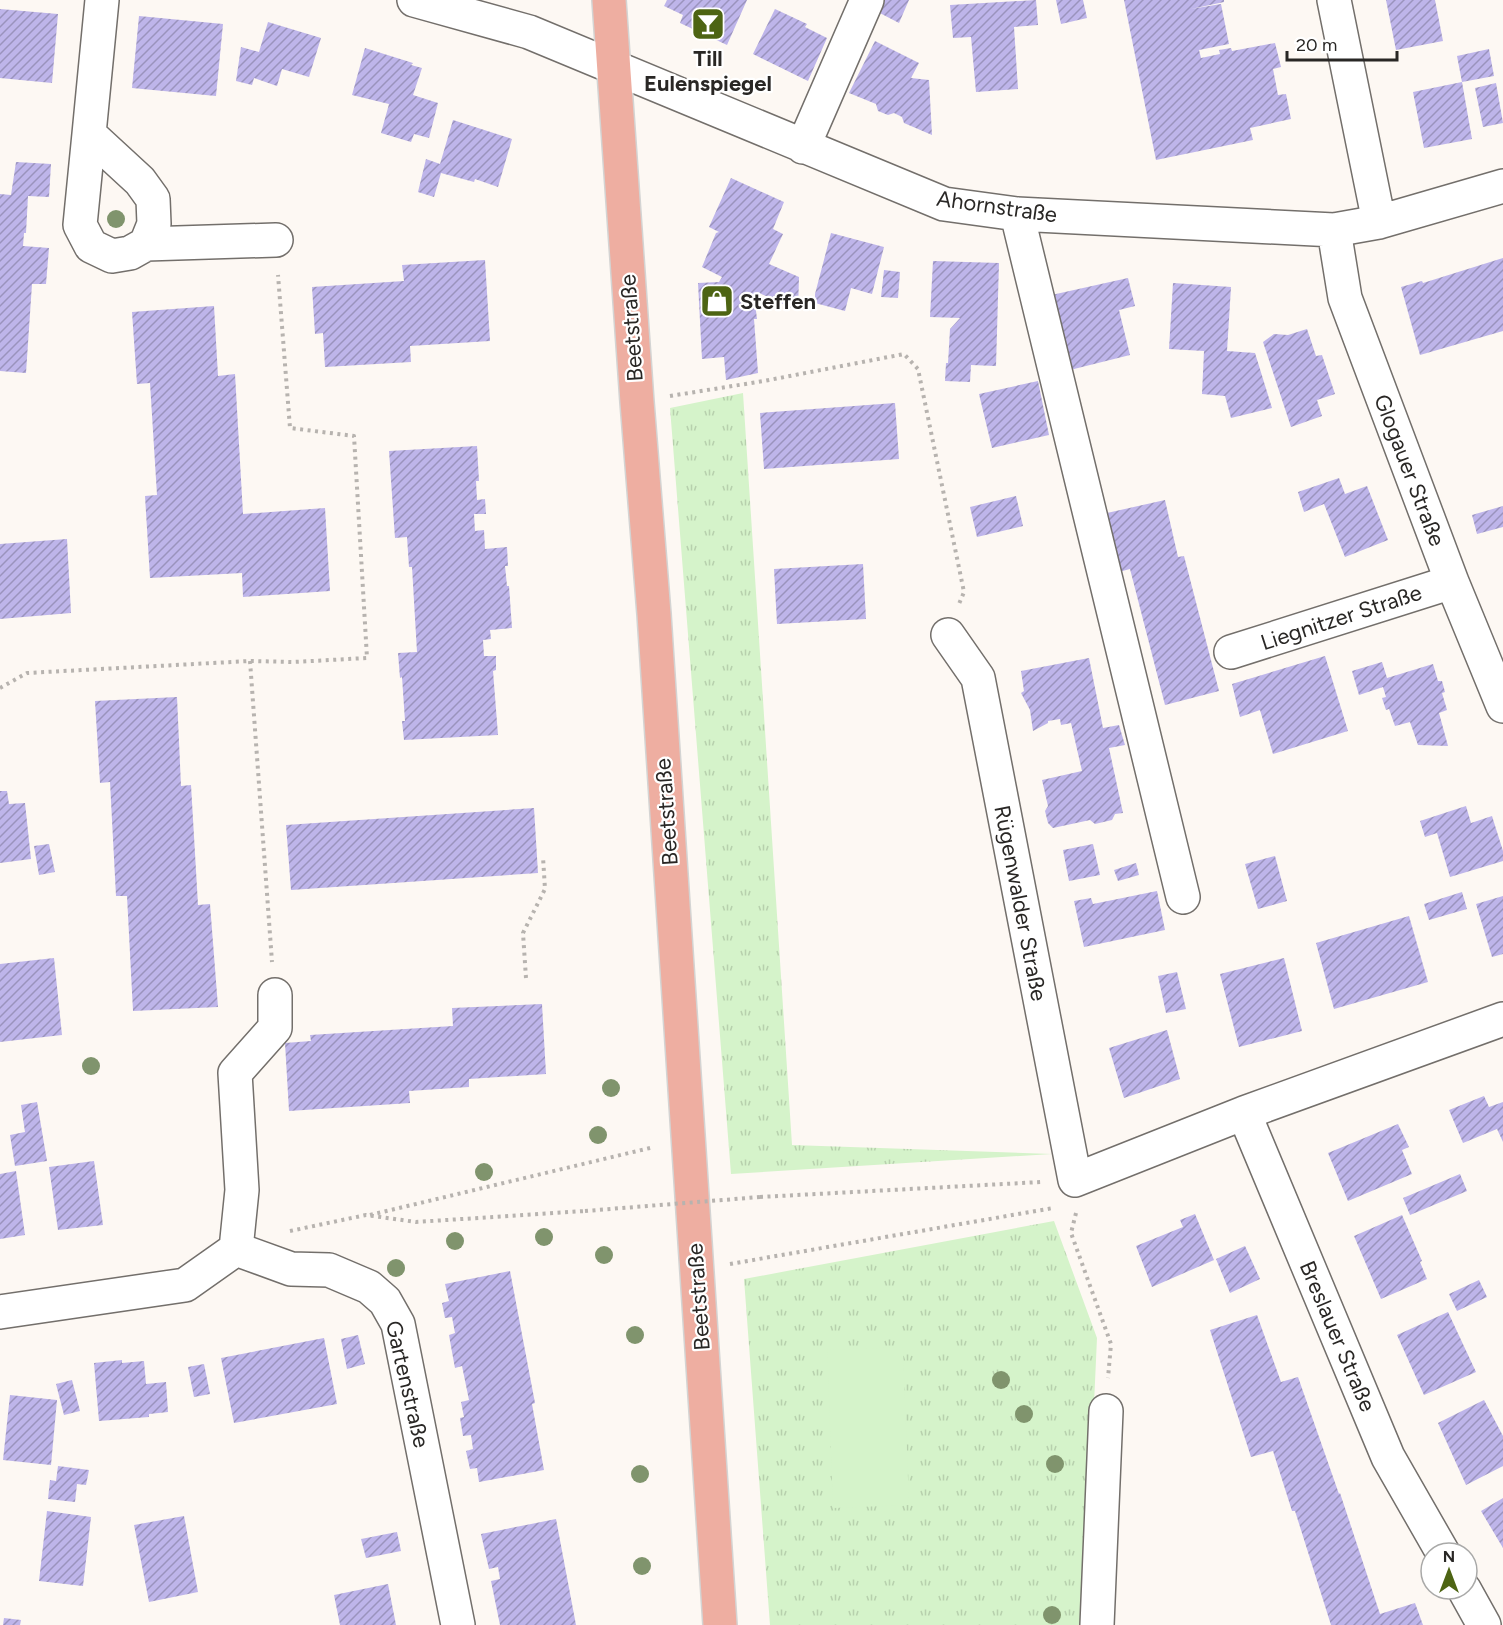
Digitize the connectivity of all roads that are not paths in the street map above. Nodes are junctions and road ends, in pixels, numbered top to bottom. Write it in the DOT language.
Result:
graph roads {
  1 [pos="102,0"];
  2 [pos="414,0"];
  3 [pos="609,0"];
  4 [pos="867,0"];
  5 [pos="1334,0"];
  6 [pos="613,66"];
  7 [pos="89,134"];
  8 [pos="803,147"];
  9 [pos="1503,186"];
  10 [pos="1017,214"];
  11 [pos="1379,222"];
  12 [pos="1334,230"];
  13 [pos="276,240"];
  14 [pos="146,244"];
  15 [pos="1452,582"];
  16 [pos="948,634"];
  17 [pos="1231,652"];
  18 [pos="1503,706"];
  19 [pos="1183,897"];
  20 [pos="275,996"];
  21 [pos="1503,1019"];
  22 [pos="1244,1113"];
  23 [pos="236,1249"];
  24 [pos="0,1312"];
  25 [pos="1106,1411"];
  26 [pos="1436,1541"];
  27 [pos="1471,1601"];
  28 [pos="458,1625"];
  29 [pos="720,1625"];
  30 [pos="1097,1625"];
  31 [pos="1484,1625"];
  1 -- 7 [label="street"];
  2 -- 6 [label="street, Ahornstraße"];
  3 -- 6 [label="main road, Beetstraße"];
  4 -- 8 [label="street"];
  5 -- 11 [label="street"];
  6 -- 8 [label="street, Ahornstraße"];
  6 -- 29 [label="main road, Beetstraße"];
  7 -- 14 [label="street"];
  7 -- 14 [label="street"];
  8 -- 10 [label="street, Ahornstraße"];
  9 -- 11 [label="street, Ahornstraße"];
  10 -- 12 [label="street, Ahornstraße"];
  10 -- 19 [label="street"];
  11 -- 12 [label="street, Ahornstraße"];
  12 -- 15 [label="street, Glogauer Straße"];
  13 -- 14 [label="street"];
  15 -- 17 [label="street, Liegnitzer Straße"];
  15 -- 18 [label="street, Glogauer Straße"];
  16 -- 22 [label="street, Rügenwalder Straße"];
  20 -- 23 [label="street"];
  21 -- 22 [label="street"];
  22 -- 26 [label="street, Breslauer Straße"];
  23 -- 24 [label="street"];
  23 -- 28 [label="street, Gartenstraße"];
  25 -- 30 [label="street"];
  27 -- 31 [label="street"];
}
